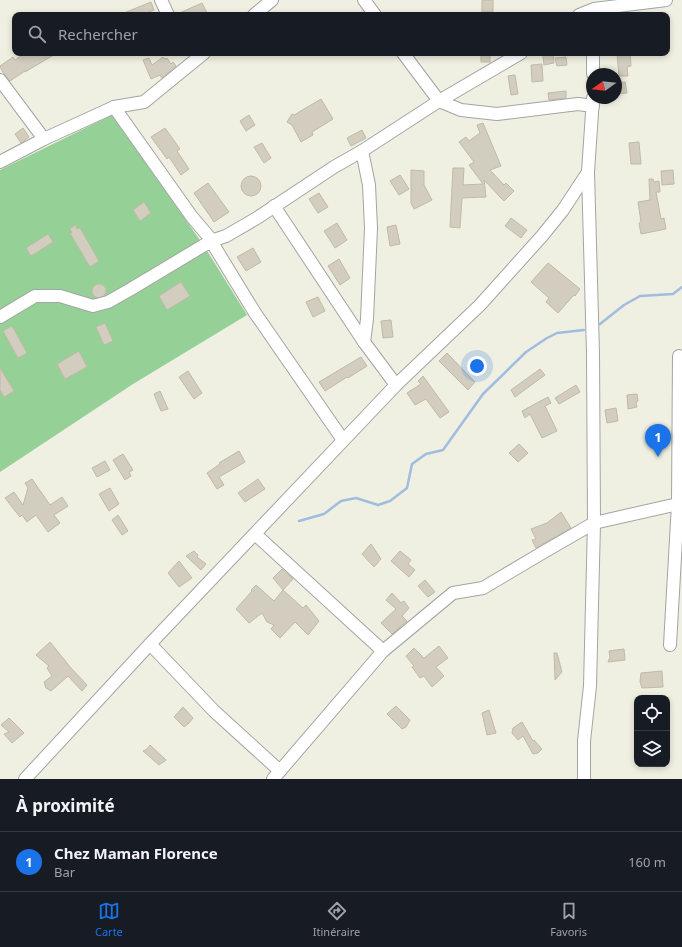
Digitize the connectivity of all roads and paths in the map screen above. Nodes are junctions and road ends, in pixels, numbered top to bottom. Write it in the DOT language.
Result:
graph roads {
  1 [pos="161,0"];
  2 [pos="272,0"];
  3 [pos="364,0"];
  4 [pos="666,0"];
  5 [pos="594,8"];
  6 [pos="167,12"];
  7 [pos="258,12"];
  8 [pos="373,12"];
  9 [pos="405,56"];
  10 [pos="515,56"];
  11 [pos="593,56"];
  12 [pos="189,58"];
  13 [pos="593,68"];
  14 [pos="0,80"];
  15 [pos="439,101"];
  16 [pos="586,103"];
  17 [pos="593,104"];
  18 [pos="114,107"];
  19 [pos="44,139"];
  20 [pos="362,151"];
  21 [pos="0,162"];
  22 [pos="588,172"];
  23 [pos="274,206"];
  24 [pos="211,241"];
  25 [pos="0,317"];
  26 [pos="364,342"];
  27 [pos="679,356"];
  28 [pos="396,385"];
  29 [pos="344,440"];
  30 [pos="680,503"];
  31 [pos="594,523"];
  32 [pos="255,534"];
  33 [pos="150,644"];
  34 [pos="670,645"];
  35 [pos="383,651"];
  36 [pos="276,775"];
  37 [pos="25,779"];
  38 [pos="584,779"];
  1 -- 6 [label="street"];
  2 -- 7 [label="street"];
  3 -- 8 [label="street"];
  4 -- 5 [label="street"];
  9 -- 15 [label="street"];
  10 -- 15 [label="street"];
  11 -- 13 [label="street"];
  12 -- 18 [label="street"];
  14 -- 19 [label="street"];
  15 -- 16 [label="street"];
  15 -- 20 [label="street"];
  17 -- 22 [label="street"];
  18 -- 19 [label="street"];
  18 -- 24 [label="street"];
  19 -- 21 [label="street"];
  20 -- 23 [label="street"];
  20 -- 26 [label="street"];
  22 -- 28 [label="street"];
  22 -- 31 [label="street"];
  23 -- 24 [label="street"];
  23 -- 26 [label="street"];
  24 -- 25 [label="street"];
  24 -- 29 [label="street"];
  26 -- 28 [label="street"];
  27 -- 30 [label="street"];
  28 -- 29 [label="street"];
  29 -- 32 [label="street"];
  30 -- 31 [label="street"];
  30 -- 34 [label="street"];
  31 -- 35 [label="street"];
  31 -- 38 [label="street"];
  32 -- 33 [label="street"];
  32 -- 35 [label="street"];
  33 -- 36 [label="street"];
  33 -- 37 [label="street"];
  35 -- 36 [label="street"];
}
